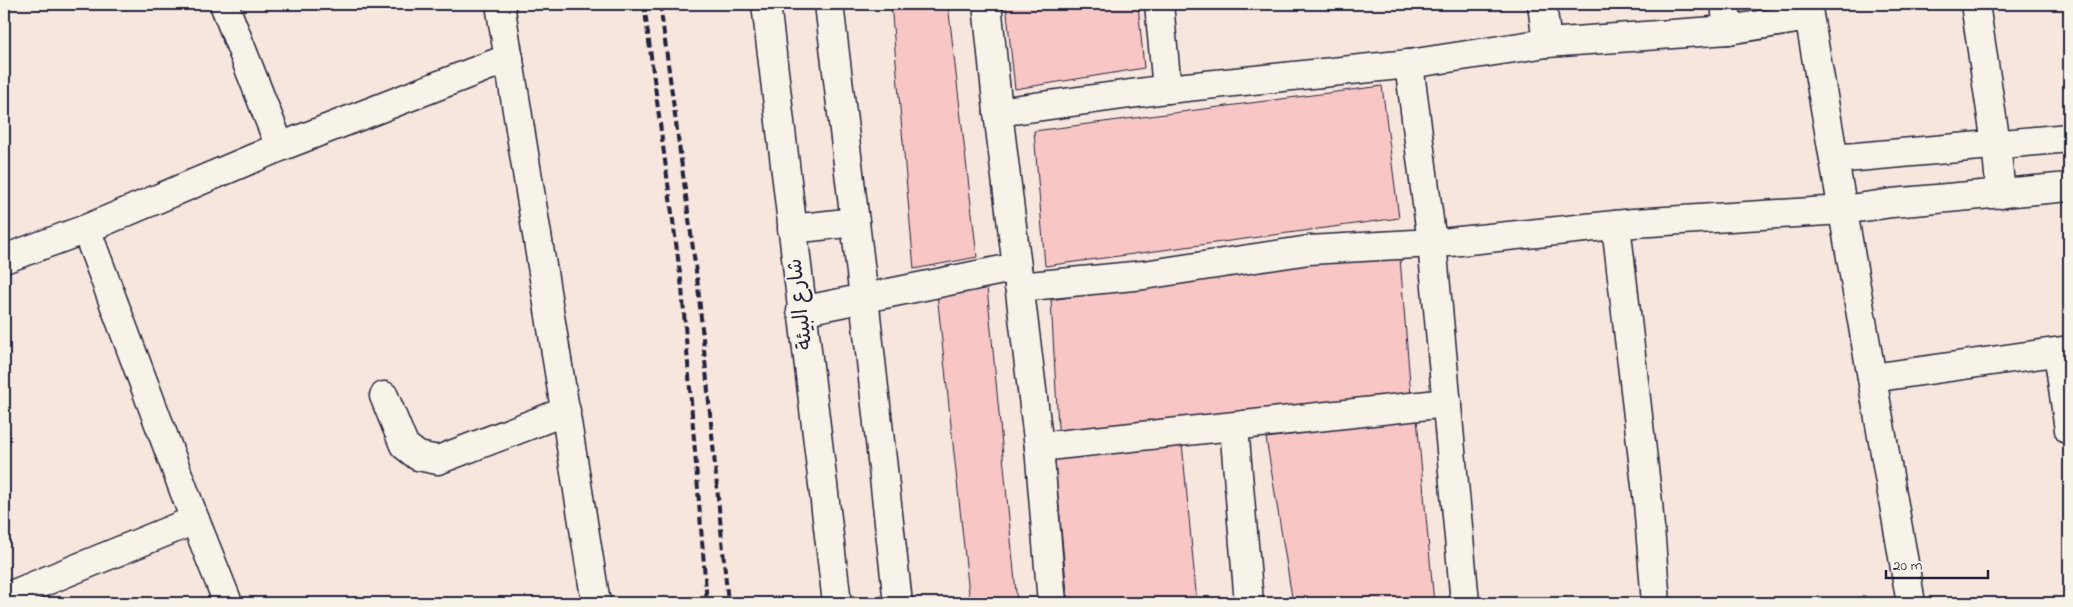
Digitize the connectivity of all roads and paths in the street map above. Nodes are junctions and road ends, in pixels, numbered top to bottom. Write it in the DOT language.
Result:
graph roads {
  1 [pos="224,4"];
  2 [pos="500,4"];
  3 [pos="766,4"];
  4 [pos="829,4"];
  5 [pos="987,4"];
  6 [pos="1159,4"];
  7 [pos="1542,4"];
  8 [pos="1975,4"];
  9 [pos="1808,10"];
  10 [pos="1727,17"];
  11 [pos="1547,43"];
  12 [pos="509,58"];
  13 [pos="1409,64"];
  14 [pos="1166,89"];
  15 [pos="998,112"];
  16 [pos="2069,138"];
  17 [pos="1996,144"];
  18 [pos="280,147"];
  19 [pos="1834,159"];
  20 [pos="2069,187"];
  21 [pos="2001,194"];
  22 [pos="1843,210"];
  23 [pos="855,222"];
  24 [pos="1616,225"];
  25 [pos="86,229"];
  26 [pos="792,229"];
  27 [pos="1432,243"];
  28 [pos="4,259"];
  29 [pos="1018,277"];
  30 [pos="864,298"];
  31 [pos="801,311"];
  32 [pos="2064,351"];
  33 [pos="1872,378"];
  34 [pos="384,396"];
  35 [pos="1447,404"];
  36 [pos="566,411"];
  37 [pos="1234,427"];
  38 [pos="2069,430"];
  39 [pos="1039,447"];
  40 [pos="195,520"];
  41 [pos="4,598"];
  42 [pos="228,603"];
  43 [pos="596,603"];
  44 [pos="837,603"];
  45 [pos="898,603"];
  46 [pos="1052,603"];
  47 [pos="1249,603"];
  48 [pos="1465,603"];
  49 [pos="1656,603"];
  50 [pos="1911,603"];
  1 -- 18 [label="street"];
  2 -- 12 [label="street"];
  3 -- 26 [label="street, شارع البيئة"];
  4 -- 23 [label="street"];
  5 -- 15 [label="street"];
  6 -- 14 [label="street"];
  7 -- 11 [label="street"];
  8 -- 17 [label="street"];
  9 -- 10 [label="street"];
  9 -- 19 [label="street"];
  10 -- 11 [label="street"];
  11 -- 13 [label="street"];
  12 -- 18 [label="street"];
  12 -- 36 [label="street"];
  13 -- 14 [label="street"];
  13 -- 27 [label="street"];
  14 -- 15 [label="street"];
  15 -- 29 [label="street"];
  16 -- 17 [label="street"];
  17 -- 19 [label="street"];
  17 -- 21 [label="street"];
  18 -- 25 [label="street"];
  19 -- 22 [label="street"];
  20 -- 21 [label="street"];
  21 -- 22 [label="street"];
  22 -- 24 [label="street"];
  22 -- 33 [label="street"];
  23 -- 26 [label="street"];
  23 -- 30 [label="street"];
  24 -- 27 [label="street"];
  24 -- 49 [label="street"];
  25 -- 28 [label="street"];
  25 -- 40 [label="street"];
  26 -- 31 [label="street, شارع البيئة"];
  27 -- 29 [label="street"];
  27 -- 35 [label="street"];
  29 -- 30 [label="street"];
  29 -- 39 [label="street"];
  30 -- 31 [label="street"];
  30 -- 45 [label="street"];
  31 -- 44 [label="street, شارع البيئة"];
  32 -- 33 [label="street"];
  32 -- 38 [label="street"];
  33 -- 50 [label="street"];
  34 -- 36 [label="street"];
  35 -- 37 [label="street"];
  35 -- 48 [label="street"];
  36 -- 43 [label="street"];
  37 -- 39 [label="street"];
  37 -- 47 [label="street"];
  39 -- 46 [label="street"];
  40 -- 41 [label="street"];
  40 -- 42 [label="street"];
}
